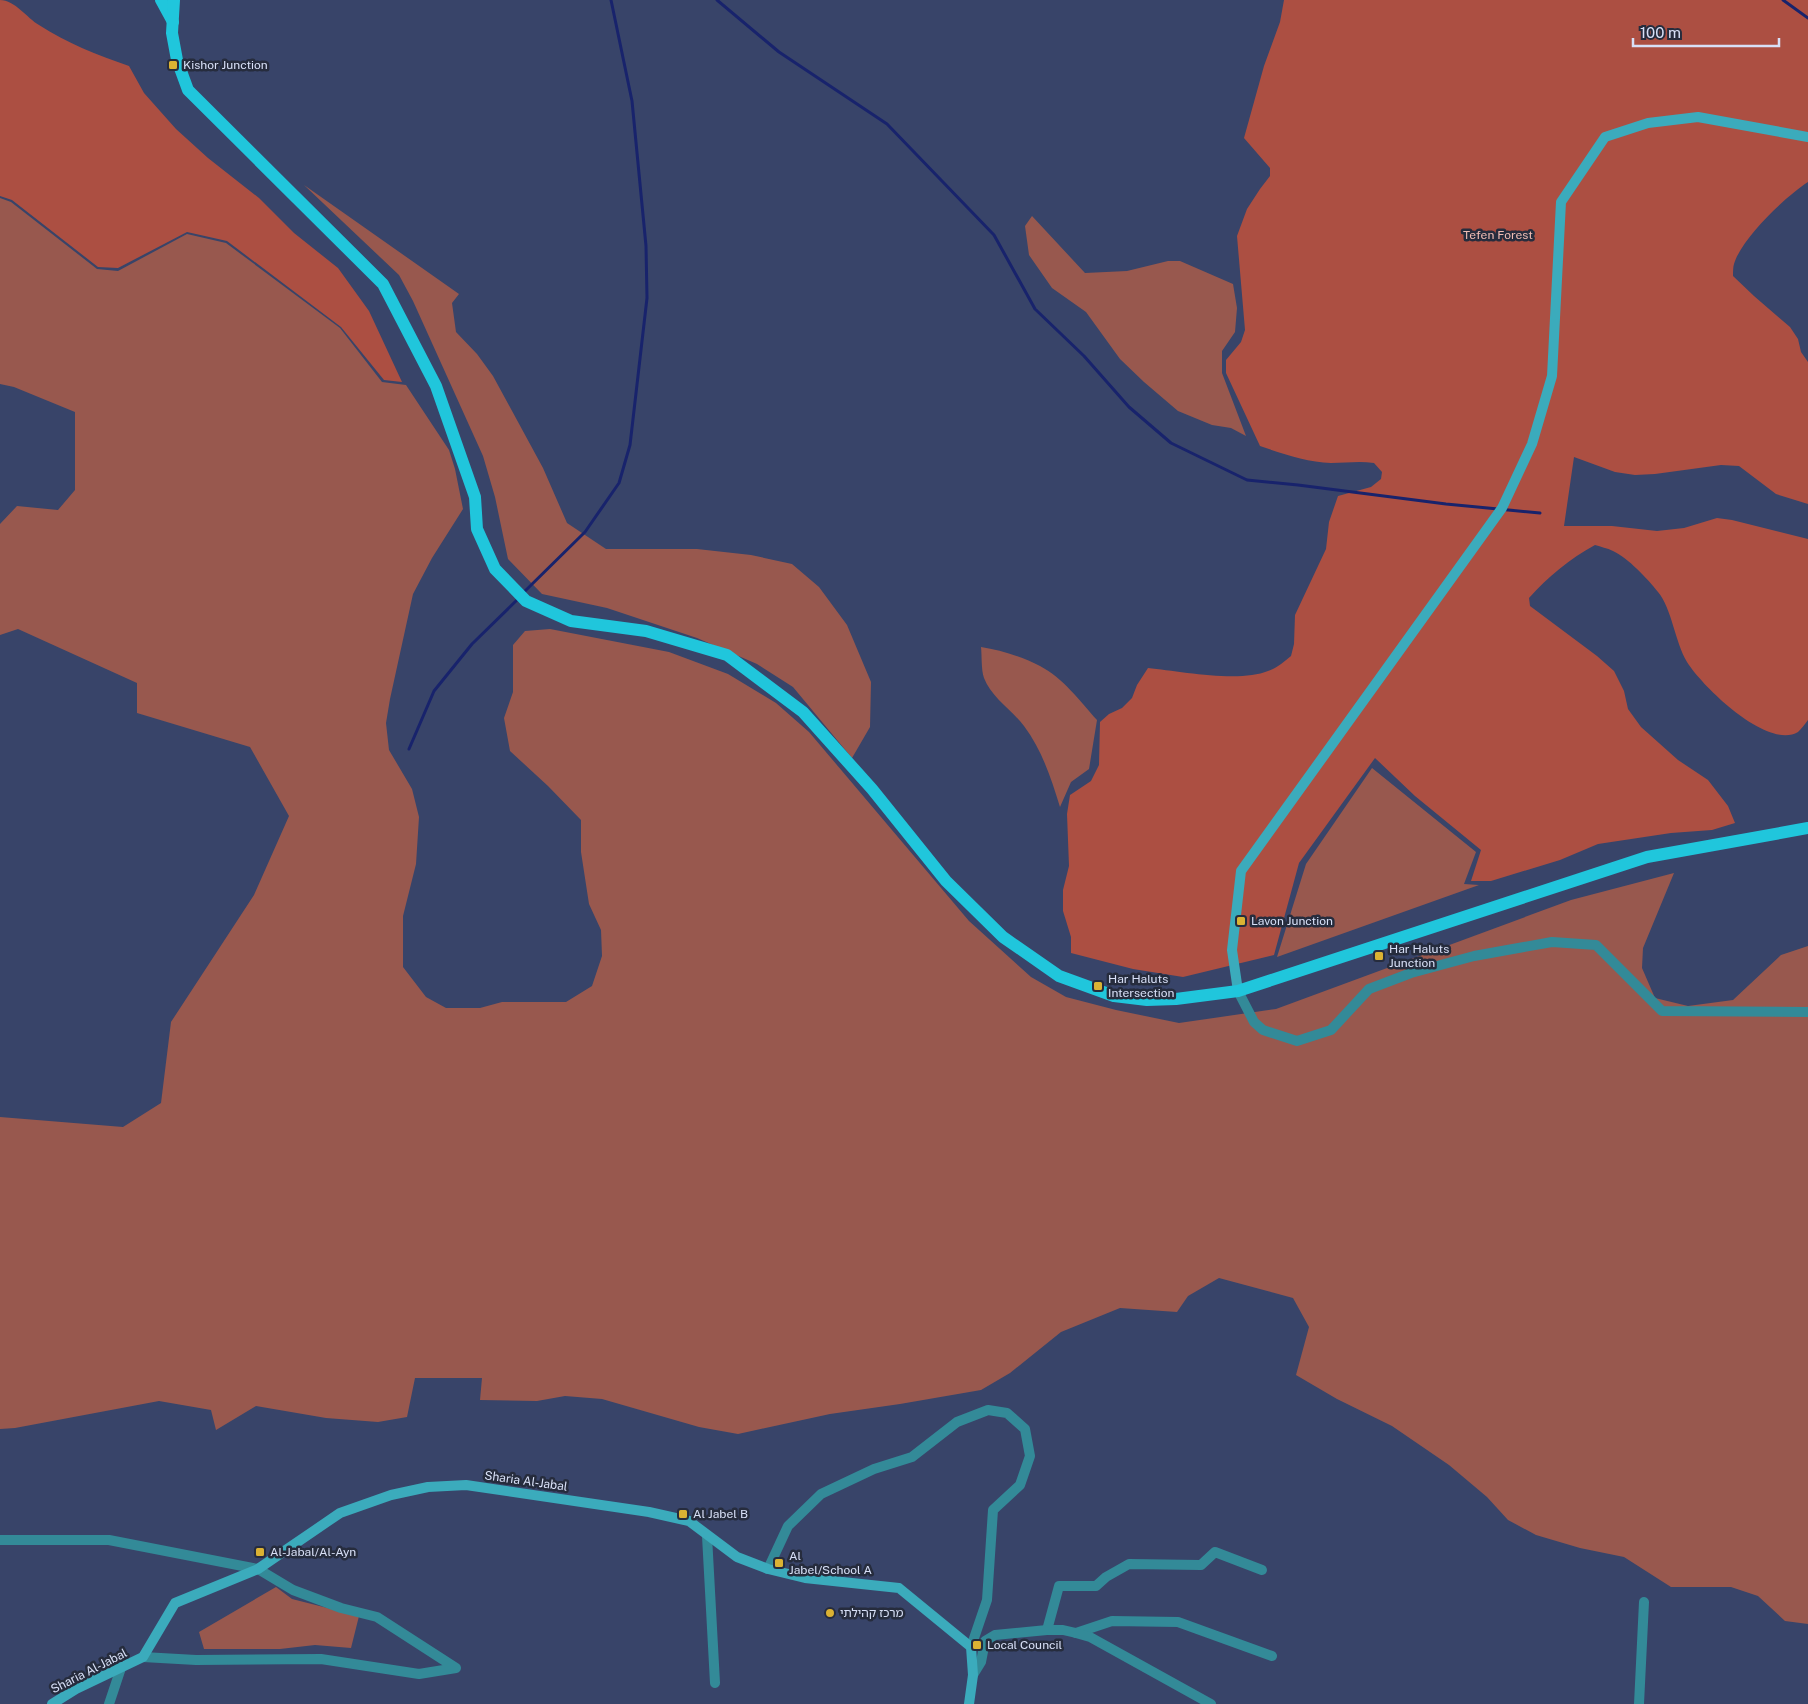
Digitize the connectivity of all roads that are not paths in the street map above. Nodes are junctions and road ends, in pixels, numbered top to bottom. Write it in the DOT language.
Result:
graph roads {
  1 [pos="161,0"];
  2 [pos="174,0"];
  3 [pos="173,22"];
  4 [pos="1808,137"];
  5 [pos="1808,828"];
  6 [pos="1238,991"];
  7 [pos="1808,1012"];
  8 [pos="707,1536"];
  9 [pos="0,1540"];
  10 [pos="258,1569"];
  11 [pos="768,1570"];
  12 [pos="1262,1570"];
  13 [pos="1644,1602"];
  14 [pos="1047,1630"];
  15 [pos="1076,1633"];
  16 [pos="971,1647"];
  17 [pos="1272,1656"];
  18 [pos="143,1657"];
  19 [pos="122,1668"];
  20 [pos="973,1675"];
  21 [pos="715,1683"];
  22 [pos="52,1704"];
  23 [pos="109,1704"];
  24 [pos="969,1704"];
  25 [pos="1211,1704"];
  26 [pos="1639,1704"];
  1 -- 3 [label="main road"];
  2 -- 3 [label="main road"];
  3 -- 6 [label="main road"];
  4 -- 6 [label="main road"];
  5 -- 6 [label="main road"];
  6 -- 7 [label="street"];
  8 -- 10 [label="main road, Sharia Al-Jabal"];
  8 -- 11 [label="main road, Sharia Al-Jabal"];
  8 -- 21 [label="street"];
  9 -- 10 [label="street"];
  10 -- 18 [label="main road, Sharia Al-Jabal"];
  10 -- 18 [label="street"];
  11 -- 16 [label="main road, Sharia Al-Jabal"];
  11 -- 16 [label="street"];
  12 -- 14 [label="street"];
  13 -- 26 [label="street"];
  14 -- 15 [label="street"];
  14 -- 20 [label="street"];
  15 -- 17 [label="street"];
  15 -- 25 [label="street"];
  16 -- 20 [label="main road"];
  18 -- 19 [label="main road, Sharia Al-Jabal"];
  19 -- 22 [label="main road, Sharia Al-Jabal"];
  19 -- 23 [label="street"];
  20 -- 24 [label="main road"];
}
